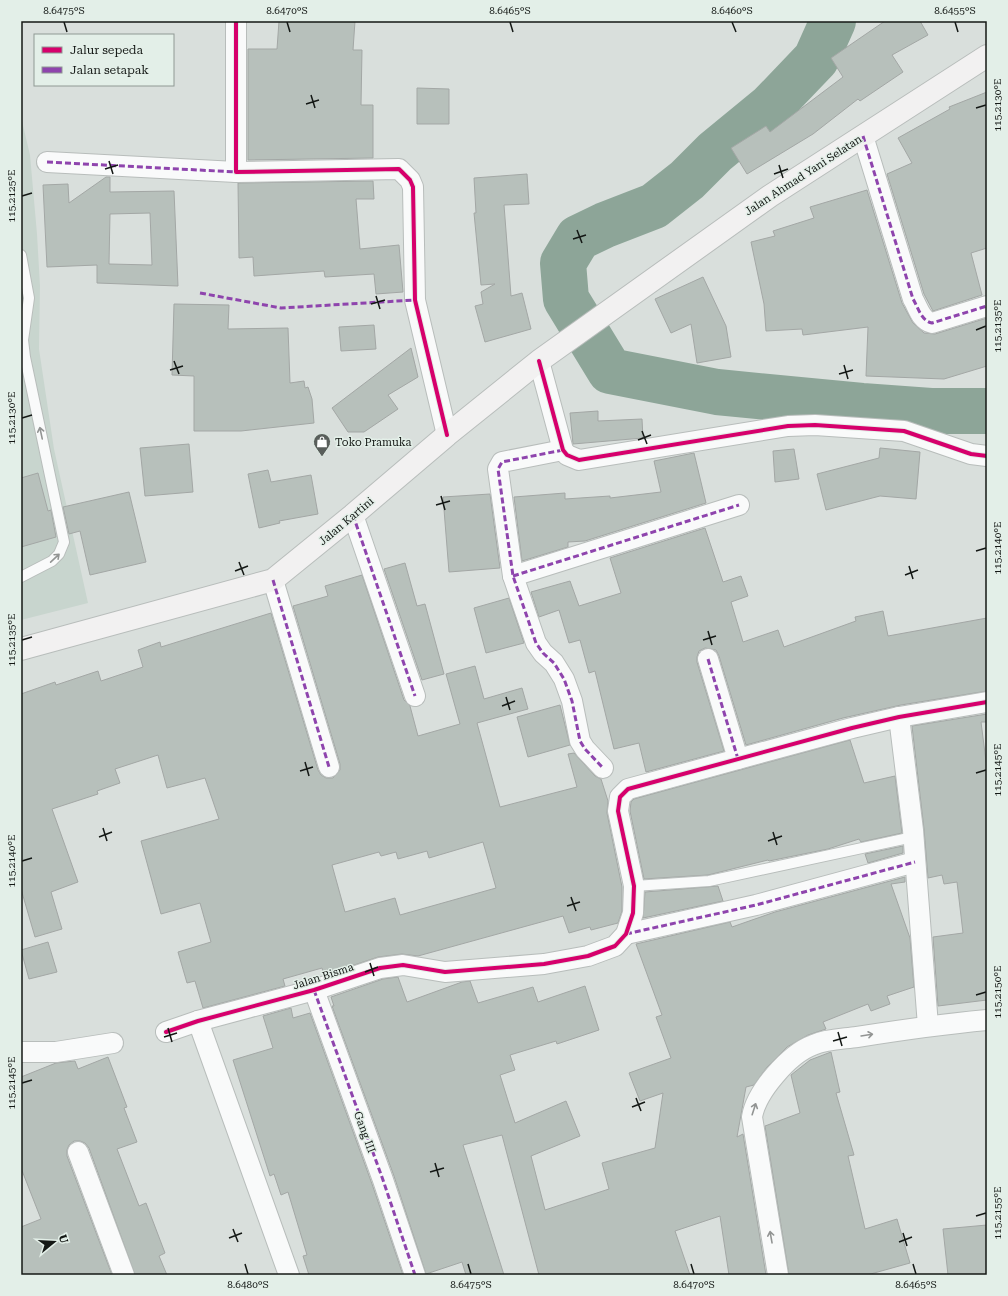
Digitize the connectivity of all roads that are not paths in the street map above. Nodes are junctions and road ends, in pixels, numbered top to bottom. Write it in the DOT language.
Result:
graph roads {
  1 [pos="236,21"];
  2 [pos="987,56"];
  3 [pos="863,136"];
  4 [pos="47,162"];
  5 [pos="236,172"];
  6 [pos="21,255"];
  7 [pos="624,301"];
  8 [pos="987,306"];
  9 [pos="546,357"];
  10 [pos="447,435"];
  11 [pos="563,450"];
  12 [pos="987,456"];
  13 [pos="739,505"];
  14 [pos="353,515"];
  15 [pos="513,576"];
  16 [pos="21,577"];
  17 [pos="273,580"];
  18 [pos="21,646"];
  19 [pos="708,659"];
  20 [pos="415,696"];
  21 [pos="987,702"];
  22 [pos="899,717"];
  23 [pos="738,759"];
  24 [pos="329,767"];
  25 [pos="603,768"];
  26 [pos="913,837"];
  27 [pos="915,862"];
  28 [pos="634,886"];
  29 [pos="626,934"];
  30 [pos="314,990"];
  31 [pos="987,1020"];
  32 [pos="198,1021"];
  33 [pos="928,1026"];
  34 [pos="166,1032"];
  35 [pos="113,1043"];
  36 [pos="21,1052"];
  37 [pos="78,1152"];
  38 [pos="124,1275"];
  39 [pos="290,1275"];
  40 [pos="415,1275"];
  41 [pos="778,1275"];
  1 -- 5 [label="street"];
  2 -- 3 [label="main road, Jalan Ahmad Yani Selatan"];
  3 -- 7 [label="main road, Jalan Ahmad Yani Selatan"];
  3 -- 8 [label="street"];
  4 -- 5 [label="street"];
  5 -- 10 [label="street"];
  16 -- 6 [label="lane, one-way"];
  7 -- 9 [label="main road, Jalan Kartini"];
  9 -- 10 [label="main road, Jalan Kartini"];
  9 -- 11 [label="street"];
  10 -- 14 [label="main road, Jalan Kartini"];
  11 -- 12 [label="street"];
  11 -- 15 [label="street"];
  13 -- 15 [label="street"];
  14 -- 17 [label="main road, Jalan Kartini"];
  14 -- 20 [label="street"];
  15 -- 25 [label="street"];
  17 -- 18 [label="main road, Jalan Kartini"];
  17 -- 24 [label="street"];
  19 -- 23 [label="street"];
  21 -- 22 [label="street"];
  22 -- 23 [label="street"];
  22 -- 26 [label="street"];
  23 -- 28 [label="street"];
  26 -- 27 [label="street"];
  26 -- 28 [label="lane"];
  27 -- 29 [label="street"];
  27 -- 33 [label="street"];
  28 -- 29 [label="street"];
  29 -- 30 [label="street, Jalan Bisma"];
  30 -- 32 [label="street, Jalan Bisma"];
  30 -- 40 [label="street, Gang III"];
  31 -- 33 [label="street"];
  32 -- 34 [label="street, Jalan Bisma"];
  32 -- 39 [label="street"];
  41 -- 33 [label="street, one-way"];
  35 -- 36 [label="street"];
  37 -- 38 [label="street"];
}
